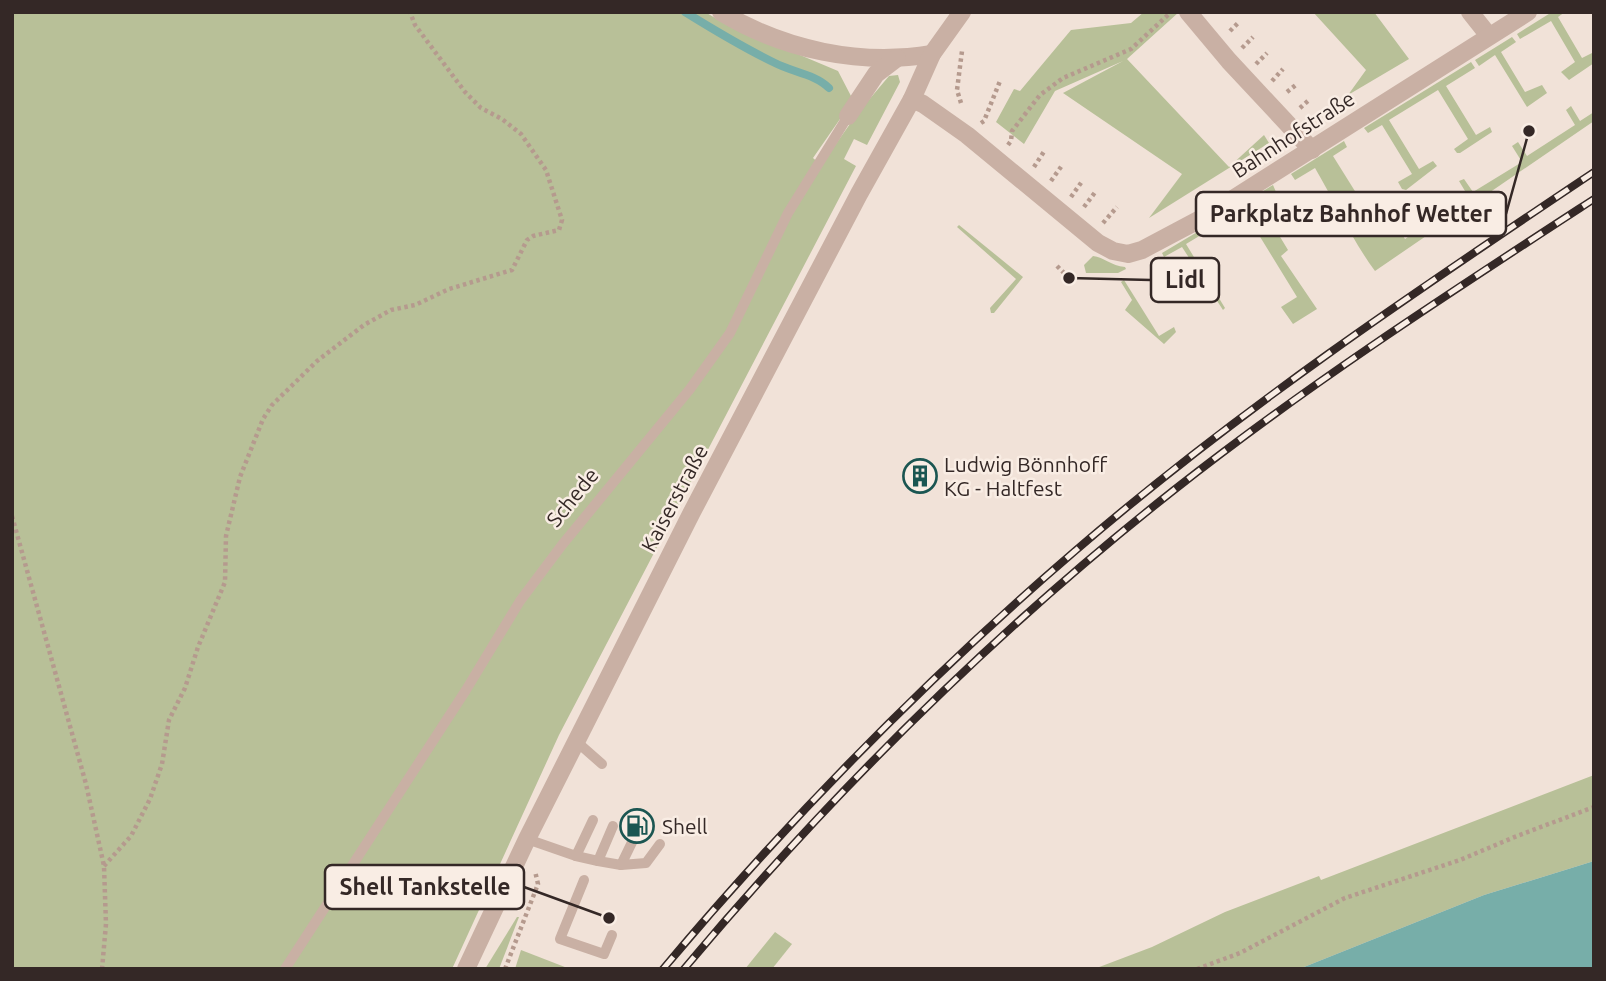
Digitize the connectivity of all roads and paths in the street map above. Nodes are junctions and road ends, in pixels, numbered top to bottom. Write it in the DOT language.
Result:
graph roads {
  1 [pos="410,12"];
  2 [pos="721,12"];
  3 [pos="962,12"];
  4 [pos="1170,12"];
  5 [pos="1188,12"];
  6 [pos="1470,12"];
  7 [pos="1528,12"];
  8 [pos="949,30"];
  9 [pos="1489,36"];
  10 [pos="932,54"];
  11 [pos="897,58"];
  12 [pos="1000,81"];
  13 [pos="912,99"];
  14 [pos="968,108"];
  15 [pos="976,115"];
  16 [pos="848,117"];
  17 [pos="984,121"];
  18 [pos="967,135"];
  19 [pos="1312,150"];
  20 [pos="997,160"];
  21 [pos="1057,266"];
  22 [pos="1069,278"];
  23 [pos="12,516"];
  24 [pos="577,742"];
  25 [pos="602,764"];
  26 [pos="1594,807"];
  27 [pos="593,820"];
  28 [pos="612,826"];
  29 [pos="636,834"];
  30 [pos="527,839"];
  31 [pos="660,844"];
  32 [pos="576,856"];
  33 [pos="598,862"];
  34 [pos="621,865"];
  35 [pos="103,866"];
  36 [pos="584,880"];
  37 [pos="538,884"];
  38 [pos="612,935"];
  39 [pos="102,969"];
  40 [pos="285,969"];
  41 [pos="466,969"];
  42 [pos="505,969"];
  43 [pos="1197,969"];
  1 -- 35 [label="path"];
  2 -- 11 [label="street"];
  3 -- 8 [label="street, Kaiserstraße"];
  4 -- 20 [label="path"];
  5 -- 19 [label="street"];
  6 -- 9 [label="street"];
  7 -- 9 [label="street, Bahnhofstraße"];
  8 -- 10 [label="street, Kaiserstraße"];
  8 -- 14 [label="path"];
  9 -- 19 [label="street, Bahnhofstraße"];
  10 -- 11 [label="street"];
  10 -- 13 [label="street, Kaiserstraße"];
  11 -- 16 [label="street, Schede"];
  12 -- 17 [label="path"];
  13 -- 18 [label="street, Bahnhofstraße"];
  13 -- 24 [label="street, Kaiserstraße"];
  15 -- 17 [label="path"];
  16 -- 40 [label="lane, Schede"];
  17 -- 18 [label="path"];
  18 -- 20 [label="street, Bahnhofstraße"];
  19 -- 20 [label="street, Bahnhofstraße"];
  21 -- 22 [label="path"];
  23 -- 35 [label="path"];
  24 -- 25 [label="lane"];
  24 -- 30 [label="street, Kaiserstraße"];
  26 -- 43 [label="path"];
  27 -- 32 [label="lane"];
  28 -- 33 [label="lane"];
  29 -- 34 [label="lane"];
  30 -- 32 [label="lane"];
  30 -- 41 [label="street, Kaiserstraße"];
  31 -- 34 [label="lane"];
  32 -- 33 [label="lane"];
  33 -- 34 [label="lane"];
  35 -- 39 [label="path"];
  36 -- 38 [label="lane"];
  37 -- 42 [label="path"];
}
